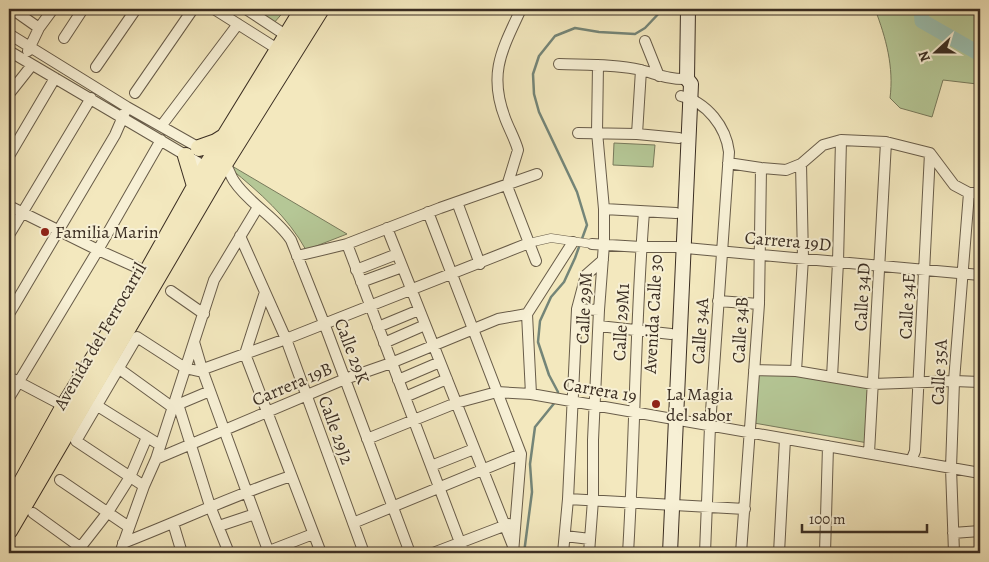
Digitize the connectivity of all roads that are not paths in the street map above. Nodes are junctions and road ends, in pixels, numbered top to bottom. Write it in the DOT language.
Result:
graph roads {
  1 [pos="12,9"];
  2 [pos="53,9"];
  3 [pos="83,9"];
  4 [pos="136,9"];
  5 [pos="193,9"];
  6 [pos="214,9"];
  7 [pos="246,9"];
  8 [pos="304,9"];
  9 [pos="321,9"];
  10 [pos="521,9"];
  11 [pos="688,9"];
  12 [pos="238,24"];
  13 [pos="39,28"];
  14 [pos="9,34"];
  15 [pos="64,38"];
  16 [pos="645,41"];
  17 [pos="283,43"];
  18 [pos="30,46"];
  19 [pos="9,51"];
  20 [pos="27,62"];
  21 [pos="559,64"];
  22 [pos="598,65"];
  23 [pos="96,67"];
  24 [pos="641,70"];
  25 [pos="658,76"];
  26 [pos="55,78"];
  27 [pos="687,79"];
  28 [pos="9,94"];
  29 [pos="135,94"];
  30 [pos="686,97"];
  31 [pos="91,98"];
  32 [pos="128,106"];
  33 [pos="123,118"];
  34 [pos="162,125"];
  35 [pos="597,132"];
  36 [pos="578,133"];
  37 [pos="636,134"];
  38 [pos="679,138"];
  39 [pos="161,140"];
  40 [pos="842,140"];
  41 [pos="886,142"];
  42 [pos="930,153"];
  43 [pos="9,156"];
  44 [pos="211,163"];
  45 [pos="728,163"];
  46 [pos="801,164"];
  47 [pos="761,168"];
  48 [pos="537,174"];
  49 [pos="195,186"];
  50 [pos="507,186"];
  51 [pos="969,193"];
  52 [pos="980,193"];
  53 [pos="457,202"];
  54 [pos="9,206"];
  55 [pos="258,207"];
  56 [pos="604,209"];
  57 [pos="428,212"];
  58 [pos="644,212"];
  59 [pos="22,213"];
  60 [pos="676,213"];
  61 [pos="387,228"];
  62 [pos="59,230"];
  63 [pos="9,235"];
  64 [pos="240,236"];
  65 [pos="575,242"];
  66 [pos="529,243"];
  67 [pos="347,244"];
  68 [pos="592,244"];
  69 [pos="604,244"];
  70 [pos="641,247"];
  71 [pos="679,247"];
  72 [pos="98,250"];
  73 [pos="721,251"];
  74 [pos="397,254"];
  75 [pos="760,255"];
  76 [pos="298,256"];
  77 [pos="803,258"];
  78 [pos="603,260"];
  79 [pos="536,261"];
  80 [pos="838,262"];
  81 [pos="480,264"];
  82 [pos="880,266"];
  83 [pos="402,267"];
  84 [pos="356,270"];
  85 [pos="925,270"];
  86 [pos="147,272"];
  87 [pos="962,273"];
  88 [pos="452,275"];
  89 [pos="980,275"];
  90 [pos="361,282"];
  91 [pos="411,290"];
  92 [pos="171,291"];
  93 [pos="265,292"];
  94 [pos="718,301"];
  95 [pos="759,304"];
  96 [pos="370,306"];
  97 [pos="577,309"];
  98 [pos="420,310"];
  99 [pos="599,310"];
  100 [pos="9,314"];
  101 [pos="204,314"];
  102 [pos="527,314"];
  103 [pos="324,323"];
  104 [pos="426,325"];
  105 [pos="599,326"];
  106 [pos="378,327"];
  107 [pos="473,330"];
  108 [pos="637,330"];
  109 [pos="671,334"];
  110 [pos="286,339"];
  111 [pos="194,342"];
  112 [pos="384,343"];
  113 [pos="433,344"];
  114 [pos="245,354"];
  115 [pos="440,362"];
  116 [pos="392,363"];
  117 [pos="118,368"];
  118 [pos="185,368"];
  119 [pos="202,369"];
  120 [pos="754,370"];
  121 [pos="796,371"];
  122 [pos="832,377"];
  123 [pos="345,379"];
  124 [pos="447,379"];
  125 [pos="13,380"];
  126 [pos="398,380"];
  127 [pos="954,381"];
  128 [pos="980,382"];
  129 [pos="919,383"];
  130 [pos="873,384"];
  131 [pos="210,391"];
  132 [pos="497,392"];
  133 [pos="531,394"];
  134 [pos="306,395"];
  135 [pos="404,397"];
  136 [pos="9,398"];
  137 [pos="567,401"];
  138 [pos="456,403"];
  139 [pos="96,405"];
  140 [pos="64,406"];
  141 [pos="175,406"];
  142 [pos="595,406"];
  143 [pos="267,412"];
  144 [pos="634,412"];
  145 [pos="671,419"];
  146 [pos="413,420"];
  147 [pos="710,426"];
  148 [pos="224,431"];
  149 [pos="749,432"];
  150 [pos="147,437"];
  151 [pos="367,439"];
  152 [pos="785,439"];
  153 [pos="191,443"];
  154 [pos="160,445"];
  155 [pos="828,446"];
  156 [pos="474,449"];
  157 [pos="869,453"];
  158 [pos="521,454"];
  159 [pos="156,459"];
  160 [pos="911,461"];
  161 [pos="431,466"];
  162 [pos="951,468"];
  163 [pos="482,470"];
  164 [pos="980,473"];
  165 [pos="292,476"];
  166 [pos="130,477"];
  167 [pos="60,480"];
  168 [pos="144,486"];
  169 [pos="439,488"];
  170 [pos="246,491"];
  171 [pos="568,499"];
  172 [pos="593,500"];
  173 [pos="632,502"];
  174 [pos="668,504"];
  175 [pos="9,505"];
  176 [pos="210,506"];
  177 [pos="707,506"];
  178 [pos="393,507"];
  179 [pos="745,509"];
  180 [pos="108,512"];
  181 [pos="33,514"];
  182 [pos="255,514"];
  183 [pos="517,521"];
  184 [pos="173,523"];
  185 [pos="353,523"];
  186 [pos="219,526"];
  187 [pos="504,526"];
  188 [pos="129,527"];
  189 [pos="9,531"];
  190 [pos="980,531"];
  191 [pos="953,533"];
  192 [pos="313,534"];
  193 [pos="565,536"];
  194 [pos="590,538"];
  195 [pos="177,540"];
  196 [pos="124,543"];
  197 [pos="460,543"];
  198 [pos="78,550"];
  199 [pos="514,551"];
  200 [pos="120,553"];
  201 [pos="172,553"];
  202 [pos="182,553"];
  203 [pos="229,553"];
  204 [pos="267,553"];
  205 [pos="321,553"];
  206 [pos="364,553"];
  207 [pos="410,553"];
  208 [pos="433,553"];
  209 [pos="464,553"];
  210 [pos="564,553"];
  211 [pos="589,553"];
  212 [pos="628,553"];
  213 [pos="661,553"];
  214 [pos="670,553"];
  215 [pos="705,553"];
  216 [pos="742,553"];
  217 [pos="779,553"];
  218 [pos="825,553"];
  219 [pos="954,553"];
  1 -- 13 [label="street"];
  2 -- 13 [label="street"];
  3 -- 15 [label="street"];
  4 -- 23 [label="street"];
  5 -- 29 [label="street"];
  6 -- 12 [label="street"];
  7 -- 17 [label="street"];
  8 -- 17 [label="main road, Avenida del Ferrocarril"];
  9 -- 44 [label="main road, Avenida del Ferrocarril"];
  10 -- 50 [label="street"];
  11 -- 27 [label="main road, Avenida Calle 30"];
  12 -- 17 [label="street"];
  12 -- 34 [label="street"];
  13 -- 18 [label="street"];
  14 -- 18 [label="street"];
  16 -- 25 [label="street"];
  17 -- 44 [label="main road, Avenida del Ferrocarril"];
  18 -- 20 [label="street"];
  18 -- 32 [label="street"];
  19 -- 20 [label="street"];
  20 -- 26 [label="street"];
  20 -- 28 [label="street"];
  21 -- 22 [label="street"];
  22 -- 24 [label="street"];
  22 -- 35 [label="street, Calle 29M"];
  24 -- 25 [label="street"];
  24 -- 37 [label="street"];
  25 -- 27 [label="street"];
  26 -- 31 [label="street"];
  26 -- 43 [label="street"];
  27 -- 30 [label="main road, Avenida Calle 30"];
  30 -- 38 [label="main road, Avenida Calle 30"];
  30 -- 45 [label="street, Calle 34A"];
  30 -- 71 [label="main road, Avenida Calle 30"];
  31 -- 33 [label="street"];
  31 -- 59 [label="street"];
  32 -- 33 [label="street"];
  32 -- 34 [label="street"];
  33 -- 39 [label="street"];
  33 -- 62 [label="street"];
  34 -- 44 [label="street"];
  35 -- 36 [label="street"];
  35 -- 37 [label="street"];
  35 -- 56 [label="street, Calle 29M"];
  37 -- 38 [label="street"];
  38 -- 60 [label="main road, Avenida Calle 30"];
  39 -- 44 [label="street"];
  39 -- 72 [label="street"];
  40 -- 41 [label="street"];
  40 -- 46 [label="street"];
  40 -- 80 [label="street"];
  41 -- 42 [label="street"];
  41 -- 82 [label="street, Calle 34D"];
  42 -- 51 [label="street"];
  42 -- 85 [label="street, Calle 34E"];
  44 -- 49 [label="main road, Avenida del Ferrocarril"];
  44 -- 49 [label="main road"];
  44 -- 55 [label="street, Calle 29K"];
  44 -- 189 [label="main road, Avenida del Ferrocarril"];
  45 -- 47 [label="street"];
  45 -- 73 [label="street, Calle 34A"];
  46 -- 47 [label="street"];
  46 -- 77 [label="street"];
  47 -- 75 [label="street, Calle 34B"];
  48 -- 50 [label="street"];
  49 -- 86 [label="main road, Avenida del Ferrocarril"];
  50 -- 53 [label="street"];
  50 -- 66 [label="street"];
  51 -- 52 [label="street"];
  51 -- 87 [label="street, Calle 35A"];
  53 -- 57 [label="street"];
  53 -- 81 [label="street"];
  54 -- 59 [label="street"];
  55 -- 64 [label="street"];
  55 -- 76 [label="street, Calle 29K"];
  56 -- 58 [label="street"];
  56 -- 69 [label="street, Calle 29M"];
  57 -- 61 [label="street"];
  57 -- 88 [label="street"];
  58 -- 60 [label="street"];
  58 -- 70 [label="street, Calle 29M1"];
  59 -- 62 [label="street"];
  59 -- 63 [label="street"];
  60 -- 71 [label="main road, Avenida Calle 30"];
  61 -- 67 [label="street"];
  61 -- 74 [label="street"];
  62 -- 72 [label="street"];
  62 -- 100 [label="street"];
  64 -- 93 [label="street, Calle 29J2"];
  64 -- 101 [label="street"];
  65 -- 66 [label="street"];
  65 -- 68 [label="street"];
  65 -- 102 [label="street"];
  66 -- 79 [label="street"];
  66 -- 81 [label="street"];
  67 -- 76 [label="street"];
  67 -- 84 [label="street"];
  68 -- 69 [label="street, Carrera 19D"];
  69 -- 70 [label="street, Carrera 19D"];
  69 -- 78 [label="street, Calle 29M"];
  70 -- 71 [label="street, Carrera 19D"];
  70 -- 108 [label="street, Calle 29M1"];
  71 -- 73 [label="street, Carrera 19D"];
  71 -- 109 [label="main road, Avenida Calle 30"];
  71 -- 145 [label="main road, Avenida Calle 30"];
  72 -- 86 [label="street"];
  72 -- 125 [label="street"];
  73 -- 75 [label="street, Carrera 19D"];
  73 -- 94 [label="street, Calle 34A"];
  74 -- 83 [label="street"];
  74 -- 84 [label="street"];
  75 -- 77 [label="street, Carrera 19D"];
  75 -- 95 [label="street, Calle 34B"];
  76 -- 103 [label="street, Calle 29K"];
  77 -- 80 [label="street, Carrera 19D"];
  77 -- 121 [label="street"];
  78 -- 97 [label="street"];
  78 -- 99 [label="street, Calle 29M"];
  80 -- 82 [label="street, Carrera 19D"];
  80 -- 122 [label="street"];
  81 -- 88 [label="street"];
  82 -- 85 [label="street, Carrera 19D"];
  82 -- 130 [label="street, Calle 34D"];
  83 -- 90 [label="street"];
  83 -- 91 [label="street"];
  84 -- 90 [label="street"];
  85 -- 87 [label="street, Carrera 19D"];
  85 -- 129 [label="street, Calle 34E"];
  86 -- 140 [label="main road, Avenida del Ferrocarril"];
  87 -- 89 [label="street, Carrera 19D"];
  87 -- 127 [label="street, Calle 35A"];
  88 -- 91 [label="street"];
  88 -- 107 [label="street"];
  90 -- 96 [label="street"];
  91 -- 96 [label="street"];
  91 -- 98 [label="street"];
  92 -- 101 [label="street"];
  93 -- 110 [label="street, Calle 29J2"];
  93 -- 114 [label="street"];
  94 -- 95 [label="street"];
  94 -- 147 [label="street, Calle 34A"];
  95 -- 120 [label="street, Calle 34B"];
  96 -- 103 [label="street"];
  96 -- 106 [label="street"];
  97 -- 99 [label="street"];
  97 -- 137 [label="street"];
  98 -- 104 [label="street"];
  98 -- 106 [label="street"];
  99 -- 105 [label="street, Calle 29M"];
  101 -- 111 [label="street"];
  102 -- 107 [label="street, Carrera 19B"];
  102 -- 133 [label="street"];
  103 -- 110 [label="street"];
  103 -- 123 [label="street, Calle 29K"];
  104 -- 112 [label="street"];
  104 -- 113 [label="street"];
  105 -- 108 [label="street"];
  105 -- 142 [label="street, Calle 29M"];
  106 -- 112 [label="street"];
  107 -- 113 [label="street, Carrera 19B"];
  107 -- 132 [label="street"];
  108 -- 109 [label="street"];
  108 -- 144 [label="street, Calle 29M1"];
  109 -- 145 [label="main road, Avenida Calle 30"];
  110 -- 114 [label="street"];
  110 -- 134 [label="street, Calle 29J2"];
  111 -- 118 [label="street"];
  111 -- 119 [label="street"];
  112 -- 116 [label="street"];
  113 -- 115 [label="street"];
  113 -- 116 [label="street, Carrera 19B"];
  114 -- 119 [label="street"];
  114 -- 143 [label="street"];
  115 -- 124 [label="street"];
  115 -- 126 [label="street"];
  116 -- 123 [label="street, Carrera 19B"];
  116 -- 126 [label="street"];
  117 -- 118 [label="street"];
  117 -- 139 [label="street"];
  117 -- 141 [label="street"];
  118 -- 119 [label="street"];
  118 -- 141 [label="street"];
  119 -- 131 [label="street"];
  120 -- 121 [label="street"];
  120 -- 149 [label="street, Calle 34B"];
  121 -- 122 [label="street"];
  122 -- 130 [label="street"];
  123 -- 134 [label="street, Carrera 19B"];
  123 -- 151 [label="street, Calle 29K"];
  124 -- 135 [label="street"];
  124 -- 138 [label="street"];
  125 -- 136 [label="street"];
  125 -- 140 [label="street"];
  126 -- 135 [label="street"];
  127 -- 128 [label="street"];
  127 -- 129 [label="street"];
  127 -- 162 [label="street, Calle 35A"];
  129 -- 130 [label="street"];
  129 -- 160 [label="street, Calle 34E"];
  130 -- 157 [label="street, Calle 34D"];
  131 -- 141 [label="street"];
  131 -- 148 [label="street"];
  132 -- 133 [label="street, Carrera 19"];
  132 -- 138 [label="street, Carrera 19"];
  132 -- 158 [label="street"];
  133 -- 137 [label="street, Carrera 19"];
  134 -- 143 [label="street, Carrera 19B"];
  134 -- 185 [label="street, Calle 29J2"];
  135 -- 146 [label="street"];
  137 -- 142 [label="street, Carrera 19"];
  137 -- 171 [label="street"];
  138 -- 146 [label="street, Carrera 19"];
  138 -- 156 [label="street"];
  139 -- 150 [label="street"];
  139 -- 166 [label="street"];
  140 -- 175 [label="main road, Avenida del Ferrocarril"];
  141 -- 153 [label="street"];
  141 -- 154 [label="street"];
  142 -- 144 [label="street, Carrera 19"];
  142 -- 172 [label="street, Calle 29M"];
  143 -- 148 [label="street, Carrera 19B"];
  143 -- 165 [label="street"];
  144 -- 145 [label="street, Carrera 19"];
  144 -- 173 [label="street, Calle 29M1"];
  145 -- 147 [label="street, Carrera 19"];
  145 -- 174 [label="main road, Avenida Calle 30"];
  146 -- 151 [label="street, Carrera 19"];
  146 -- 161 [label="street"];
  147 -- 149 [label="street, Carrera 19"];
  147 -- 177 [label="street, Calle 34A"];
  148 -- 153 [label="street, Carrera 19B"];
  148 -- 170 [label="street"];
  149 -- 152 [label="street, Carrera 19"];
  149 -- 179 [label="street, Calle 34B"];
  150 -- 154 [label="street"];
  150 -- 166 [label="street"];
  151 -- 178 [label="street, Calle 29K"];
  152 -- 155 [label="street, Carrera 19"];
  152 -- 217 [label="street"];
  153 -- 159 [label="street, Carrera 19B"];
  153 -- 176 [label="street"];
  154 -- 159 [label="street"];
  155 -- 157 [label="street, Carrera 19"];
  155 -- 218 [label="street"];
  156 -- 161 [label="street"];
  156 -- 163 [label="street"];
  157 -- 160 [label="street, Carrera 19"];
  158 -- 163 [label="street"];
  158 -- 183 [label="street"];
  159 -- 168 [label="street"];
  160 -- 162 [label="street, Carrera 19"];
  161 -- 169 [label="street"];
  162 -- 164 [label="street, Carrera 19"];
  162 -- 191 [label="street, Calle 35A"];
  163 -- 169 [label="street"];
  163 -- 187 [label="street"];
  165 -- 170 [label="street"];
  165 -- 192 [label="street"];
  166 -- 168 [label="street"];
  166 -- 180 [label="street"];
  167 -- 180 [label="street"];
  168 -- 188 [label="street"];
  169 -- 178 [label="street"];
  169 -- 197 [label="street"];
  170 -- 176 [label="street"];
  170 -- 182 [label="street"];
  171 -- 172 [label="street"];
  171 -- 193 [label="street"];
  172 -- 173 [label="street"];
  172 -- 194 [label="street, Calle 29M"];
  173 -- 174 [label="street"];
  173 -- 212 [label="street, Calle 29M1"];
  174 -- 177 [label="street"];
  174 -- 213 [label="main road, Avenida Calle 30"];
  174 -- 214 [label="main road, Avenida Calle 30"];
  176 -- 184 [label="street"];
  176 -- 186 [label="street"];
  177 -- 179 [label="street"];
  177 -- 215 [label="street, Calle 34A"];
  178 -- 185 [label="street"];
  178 -- 207 [label="street, Calle 29K"];
  179 -- 216 [label="street, Calle 34B"];
  180 -- 188 [label="street"];
  180 -- 198 [label="street"];
  181 -- 198 [label="street"];
  182 -- 186 [label="street"];
  182 -- 204 [label="street"];
  183 -- 187 [label="street"];
  183 -- 199 [label="street"];
  184 -- 195 [label="street"];
  184 -- 196 [label="street"];
  185 -- 206 [label="street, Calle 29J2"];
  186 -- 203 [label="street"];
  187 -- 197 [label="street"];
  187 -- 199 [label="street"];
  188 -- 196 [label="street"];
  190 -- 191 [label="street"];
  191 -- 219 [label="street, Calle 35A"];
  192 -- 204 [label="street"];
  192 -- 205 [label="street"];
  193 -- 194 [label="street"];
  193 -- 210 [label="street"];
  194 -- 211 [label="street, Calle 29M"];
  195 -- 201 [label="street"];
  195 -- 202 [label="street"];
  196 -- 200 [label="street"];
  197 -- 208 [label="street"];
  197 -- 209 [label="street"];
}
